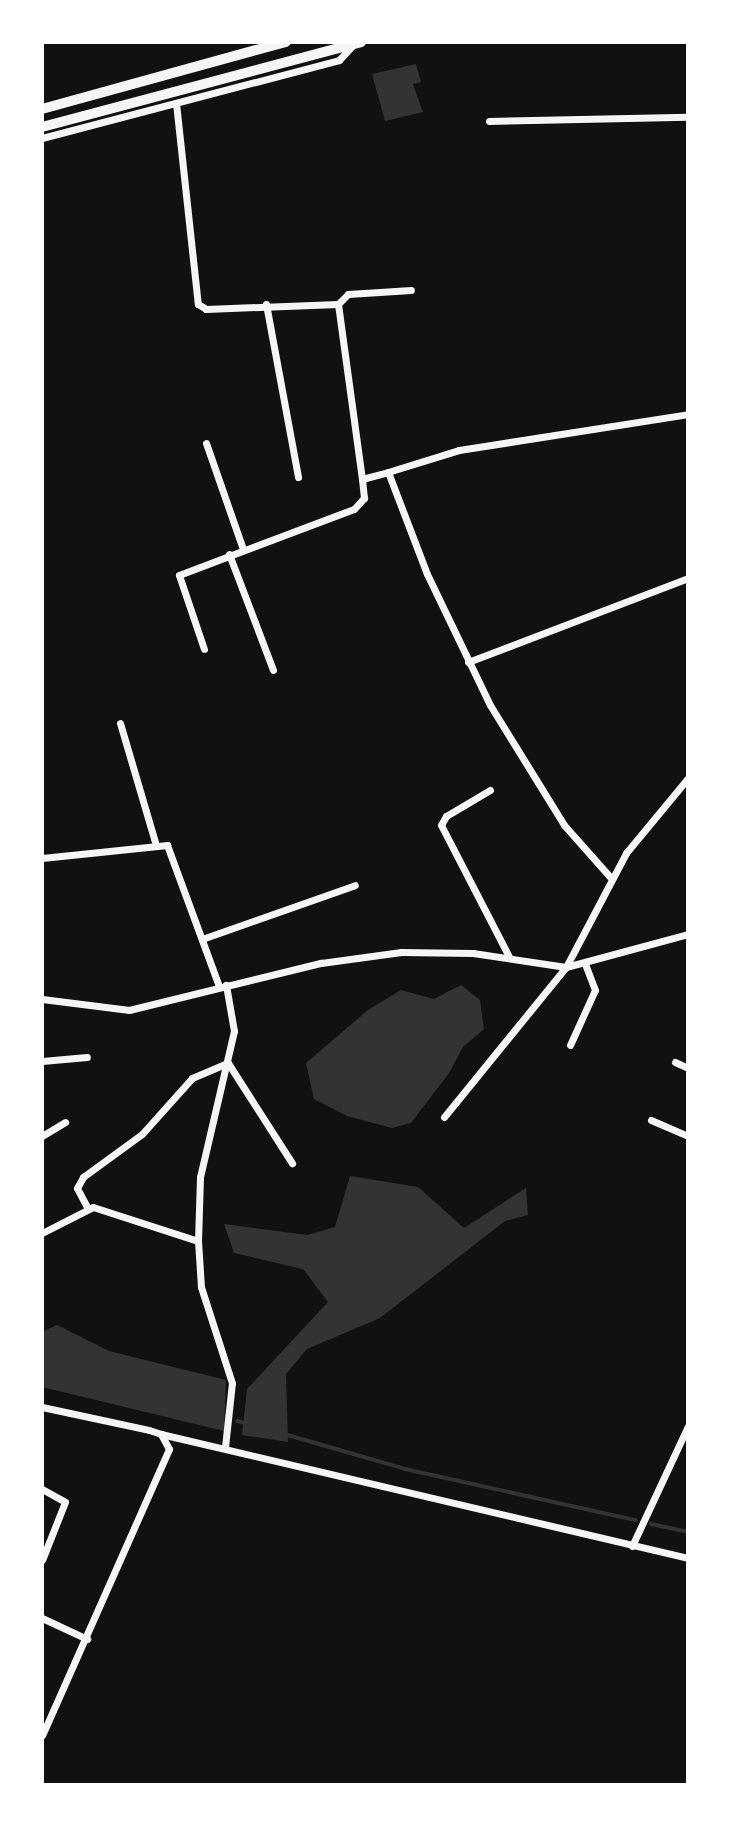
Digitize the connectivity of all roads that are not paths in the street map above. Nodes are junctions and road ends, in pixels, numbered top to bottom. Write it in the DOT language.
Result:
graph roads {
  1 [pos="286,42"];
  2 [pos="357,43"];
  3 [pos="176,103"];
  4 [pos="42,109"];
  5 [pos="688,117"];
  6 [pos="489,121"];
  7 [pos="42,127"];
  8 [pos="42,138"];
  9 [pos="411,290"];
  10 [pos="266,304"];
  11 [pos="338,304"];
  12 [pos="688,414"];
  13 [pos="206,443"];
  14 [pos="388,472"];
  15 [pos="298,477"];
  16 [pos="362,479"];
  17 [pos="243,549"];
  18 [pos="229,554"];
  19 [pos="688,578"];
  20 [pos="204,649"];
  21 [pos="468,662"];
  22 [pos="273,670"];
  23 [pos="120,723"];
  24 [pos="688,778"];
  25 [pos="490,790"];
  26 [pos="155,842"];
  27 [pos="42,858"];
  28 [pos="612,879"];
  29 [pos="355,885"];
  30 [pos="688,934"];
  31 [pos="202,939"];
  32 [pos="509,957"];
  33 [pos="585,964"];
  34 [pos="566,967"];
  35 [pos="223,986"];
  36 [pos="42,999"];
  37 [pos="570,1045"];
  38 [pos="87,1057"];
  39 [pos="42,1061"];
  40 [pos="675,1062"];
  41 [pos="228,1063"];
  42 [pos="688,1068"];
  43 [pos="444,1117"];
  44 [pos="651,1120"];
  45 [pos="65,1122"];
  46 [pos="42,1136"];
  47 [pos="688,1136"];
  48 [pos="292,1163"];
  49 [pos="87,1207"];
  50 [pos="42,1233"];
  51 [pos="198,1241"];
  52 [pos="43,1409"];
  53 [pos="688,1426"];
  54 [pos="161,1434"];
  55 [pos="225,1447"];
  56 [pos="42,1489"];
  57 [pos="632,1546"];
  58 [pos="688,1558"];
  59 [pos="42,1560"];
  60 [pos="42,1618"];
  61 [pos="87,1639"];
  62 [pos="42,1735"];
  1 -- 4 [label="main road"];
  2 -- 3 [label="street"];
  2 -- 7 [label="main road"];
  3 -- 8 [label="street"];
  3 -- 10 [label="street"];
  5 -- 6 [label="street"];
  9 -- 11 [label="street"];
  10 -- 11 [label="street"];
  10 -- 15 [label="street"];
  11 -- 16 [label="street"];
  12 -- 14 [label="street"];
  13 -- 17 [label="street"];
  14 -- 16 [label="street"];
  14 -- 21 [label="street"];
  16 -- 17 [label="street"];
  17 -- 18 [label="street"];
  18 -- 20 [label="street"];
  18 -- 22 [label="street"];
  19 -- 21 [label="street"];
  21 -- 28 [label="street"];
  23 -- 26 [label="street"];
  24 -- 28 [label="street"];
  25 -- 32 [label="street"];
  26 -- 27 [label="street"];
  26 -- 31 [label="street"];
  28 -- 34 [label="street"];
  29 -- 31 [label="street"];
  30 -- 33 [label="street"];
  31 -- 35 [label="street"];
  32 -- 34 [label="street"];
  32 -- 35 [label="street"];
  33 -- 34 [label="street"];
  33 -- 37 [label="street"];
  34 -- 43 [label="street"];
  35 -- 36 [label="street"];
  35 -- 41 [label="street"];
  38 -- 39 [label="street"];
  40 -- 42 [label="street"];
  41 -- 48 [label="street"];
  41 -- 49 [label="street"];
  41 -- 51 [label="street"];
  44 -- 47 [label="street"];
  45 -- 46 [label="street"];
  49 -- 50 [label="street"];
  49 -- 51 [label="street"];
  51 -- 55 [label="street"];
  52 -- 54 [label="street"];
  53 -- 57 [label="street"];
  54 -- 55 [label="street"];
  54 -- 61 [label="street"];
  55 -- 57 [label="street"];
  56 -- 59 [label="street"];
  57 -- 58 [label="street"];
  60 -- 61 [label="street"];
  61 -- 62 [label="street"];
}
